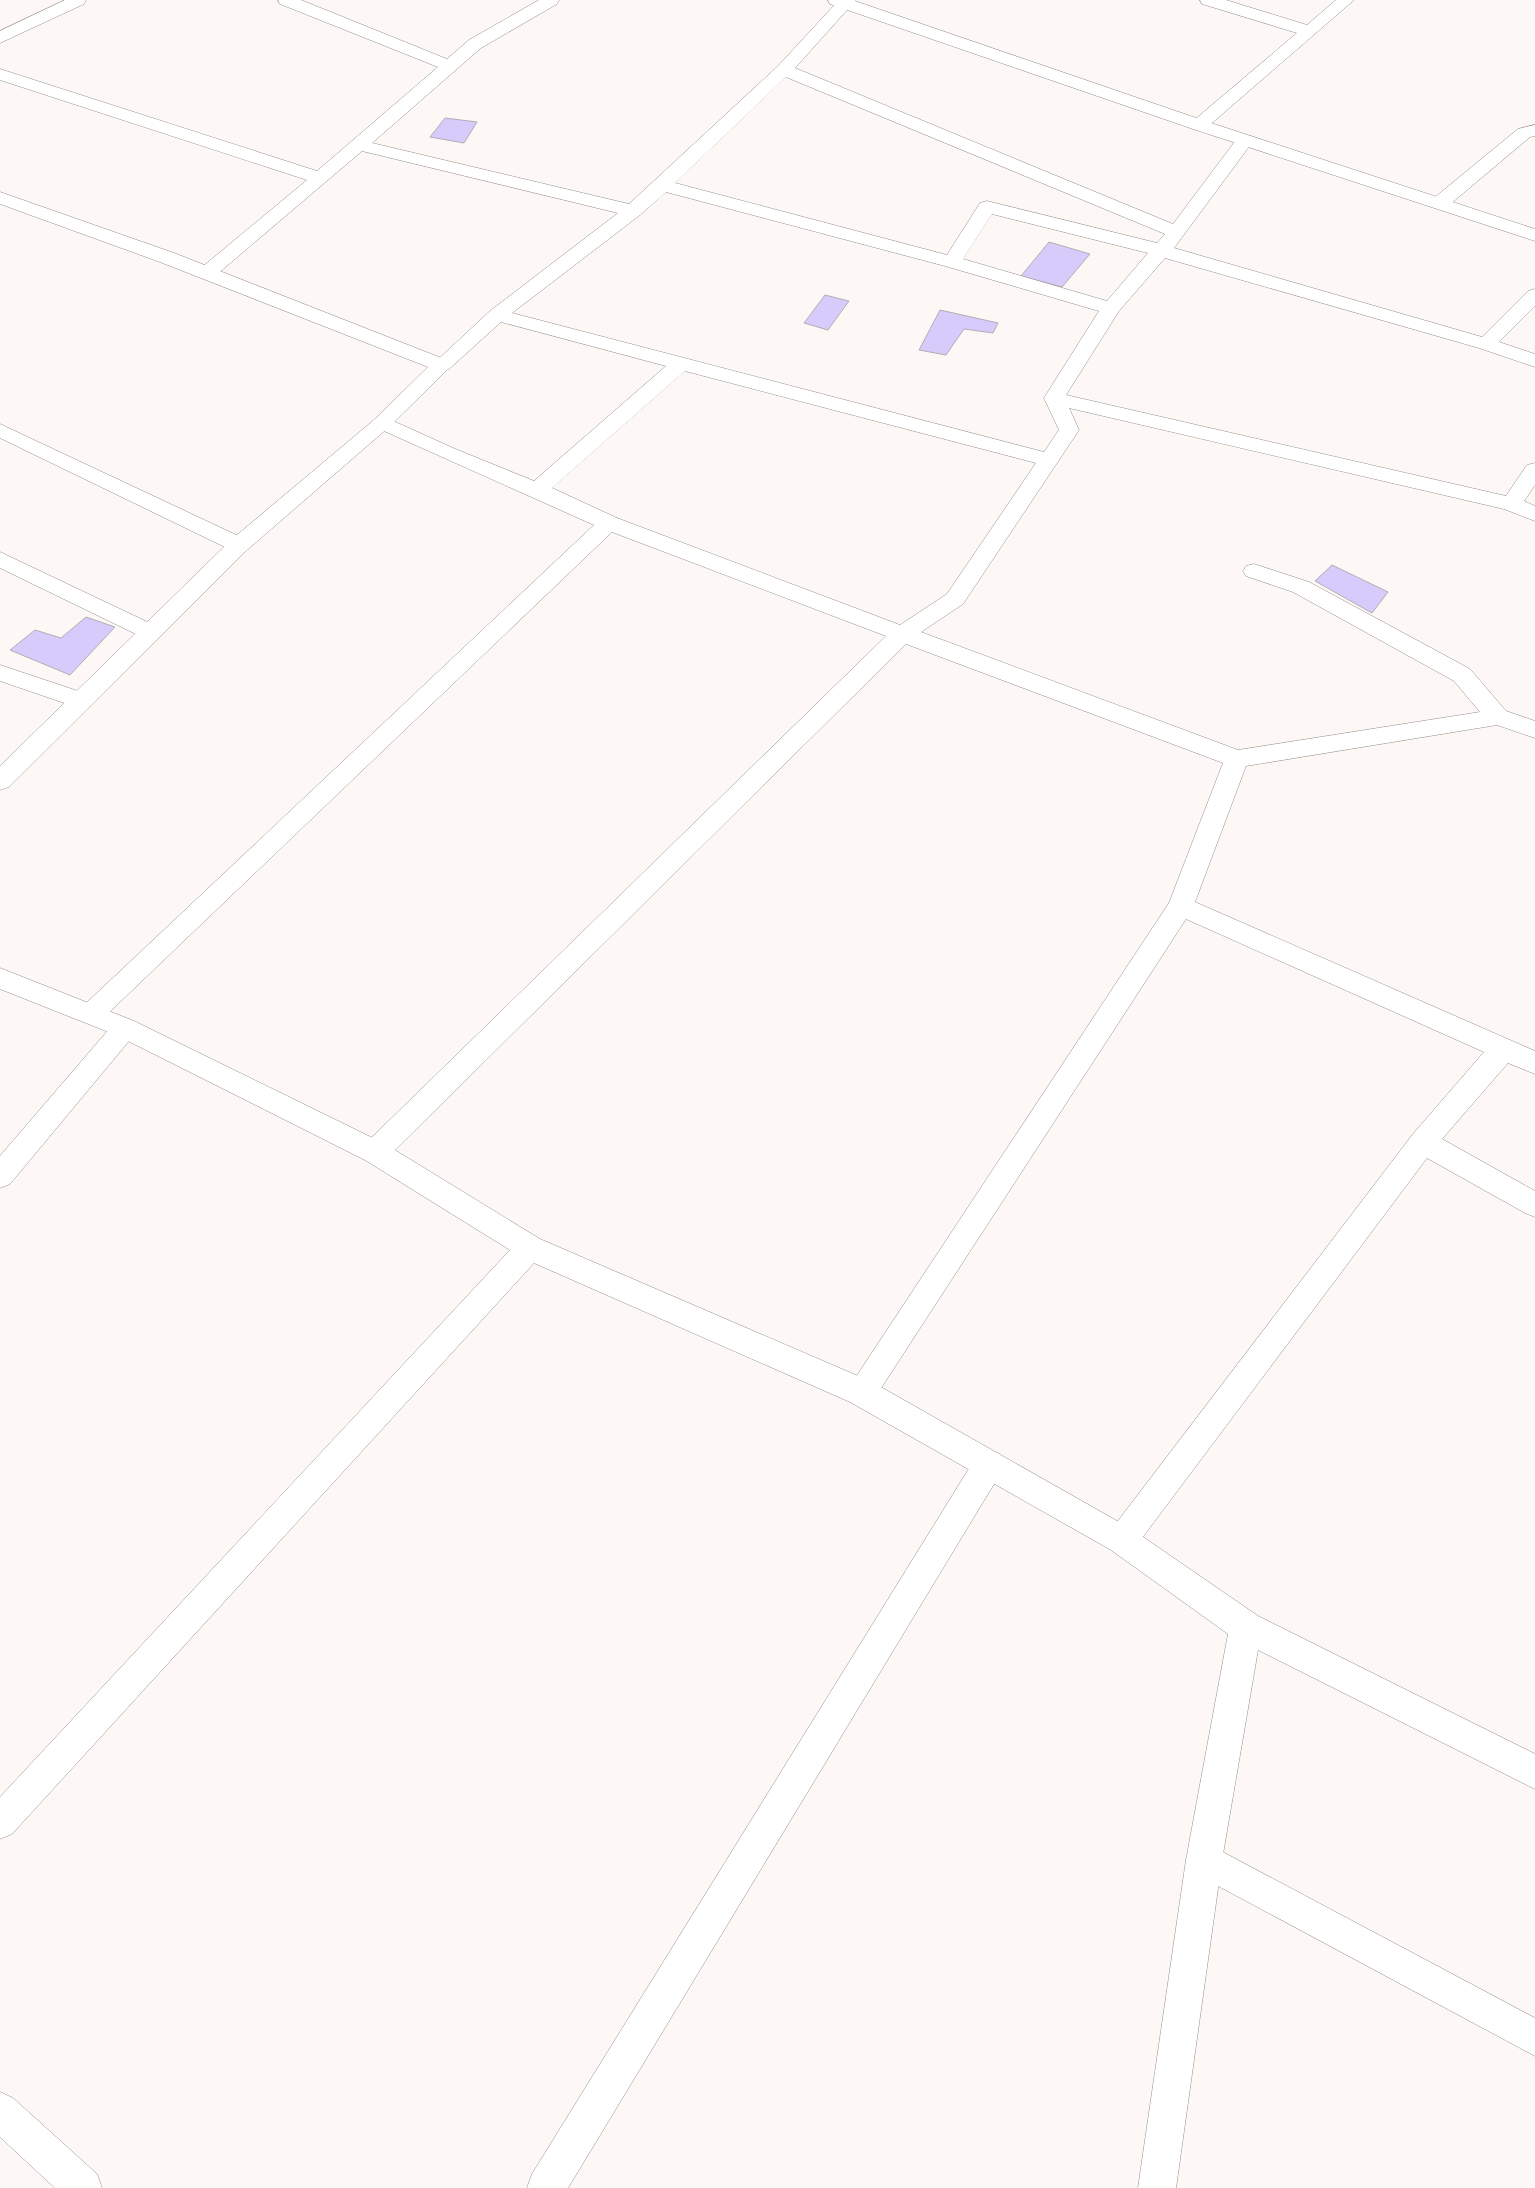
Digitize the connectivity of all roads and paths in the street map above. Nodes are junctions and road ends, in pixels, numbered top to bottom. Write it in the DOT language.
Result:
graph roads {
  1 [pos="78,0"];
  2 [pos="286,0"];
  3 [pos="551,0"];
  4 [pos="1208,0"];
  5 [pos="1346,0"];
  6 [pos="843,1"];
  7 [pos="1310,31"];
  8 [pos="0,38"];
  9 [pos="450,66"];
  10 [pos="784,70"];
  11 [pos="0,74"];
  12 [pos="1199,125"];
  13 [pos="1535,130"];
  14 [pos="1245,140"];
  15 [pos="358,145"];
  16 [pos="320,178"];
  17 [pos="662,185"];
  18 [pos="0,198"];
  19 [pos="1441,202"];
  20 [pos="633,211"];
  21 [pos="1177,232"];
  22 [pos="1535,235"];
  23 [pos="1160,250"];
  24 [pos="952,262"];
  25 [pos="208,272"];
  26 [pos="1535,295"];
  27 [pos="1111,308"];
  28 [pos="497,315"];
  29 [pos="1486,344"];
  30 [pos="1535,361"];
  31 [pos="681,363"];
  32 [pos="442,365"];
  33 [pos="1054,398"];
  34 [pos="382,423"];
  35 [pos="0,430"];
  36 [pos="1049,460"];
  37 [pos="1535,470"];
  38 [pos="537,490"];
  39 [pos="1511,504"];
  40 [pos="1535,514"];
  41 [pos="609,523"];
  42 [pos="239,545"];
  43 [pos="0,559"];
  44 [pos="1254,571"];
  45 [pos="150,632"];
  46 [pos="902,634"];
  47 [pos="0,673"];
  48 [pos="79,700"];
  49 [pos="1498,717"];
  50 [pos="1535,730"];
  51 [pos="1237,759"];
  52 [pos="0,781"];
  53 [pos="1180,906"];
  54 [pos="0,978"];
  55 [pos="91,1014"];
  56 [pos="125,1028"];
  57 [pos="1504,1048"];
  58 [pos="1535,1063"];
  59 [pos="1423,1142"];
  60 [pos="375,1152"];
  61 [pos="0,1176"];
  62 [pos="1535,1205"];
  63 [pos="530,1248"];
  64 [pos="861,1392"];
  65 [pos="990,1464"];
  66 [pos="1122,1540"];
  67 [pos="1246,1627"];
  68 [pos="1535,1772"];
  69 [pos="0,1822"];
  70 [pos="1204,1860"];
  71 [pos="1535,2038"];
  72 [pos="0,2111"];
  73 [pos="83,2188"];
  74 [pos="546,2188"];
  75 [pos="1157,2188"];
  1 -- 8 [label="street"];
  2 -- 9 [label="street"];
  3 -- 9 [label="street"];
  4 -- 7 [label="street"];
  5 -- 7 [label="street"];
  6 -- 10 [label="street"];
  6 -- 12 [label="street"];
  7 -- 12 [label="street"];
  9 -- 15 [label="street"];
  10 -- 17 [label="street"];
  10 -- 21 [label="street"];
  11 -- 16 [label="street"];
  12 -- 14 [label="street"];
  13 -- 19 [label="street"];
  14 -- 19 [label="street"];
  14 -- 21 [label="street"];
  15 -- 16 [label="street"];
  15 -- 20 [label="street"];
  16 -- 25 [label="street"];
  17 -- 20 [label="street"];
  17 -- 24 [label="street"];
  18 -- 25 [label="street"];
  19 -- 22 [label="street"];
  20 -- 28 [label="street"];
  21 -- 23 [label="street"];
  23 -- 24 [label="street"];
  23 -- 27 [label="street"];
  23 -- 29 [label="street"];
  24 -- 27 [label="street"];
  25 -- 32 [label="street"];
  26 -- 29 [label="street"];
  27 -- 33 [label="street"];
  28 -- 31 [label="street"];
  28 -- 32 [label="street"];
  29 -- 30 [label="street"];
  31 -- 36 [label="street"];
  31 -- 38 [label="street"];
  32 -- 34 [label="street"];
  33 -- 36 [label="street"];
  33 -- 39 [label="street"];
  34 -- 38 [label="street"];
  34 -- 42 [label="street"];
  35 -- 42 [label="street"];
  36 -- 46 [label="street"];
  37 -- 39 [label="street"];
  38 -- 41 [label="street"];
  39 -- 40 [label="street"];
  41 -- 46 [label="street"];
  41 -- 55 [label="street"];
  42 -- 45 [label="street"];
  43 -- 45 [label="street"];
  44 -- 49 [label="street"];
  45 -- 48 [label="street"];
  46 -- 51 [label="street"];
  46 -- 60 [label="street"];
  47 -- 48 [label="street"];
  48 -- 52 [label="street"];
  49 -- 50 [label="street"];
  49 -- 51 [label="street"];
  51 -- 53 [label="street"];
  53 -- 57 [label="street"];
  53 -- 64 [label="street"];
  54 -- 55 [label="street"];
  55 -- 56 [label="street"];
  56 -- 60 [label="street"];
  56 -- 61 [label="street"];
  57 -- 58 [label="street"];
  57 -- 59 [label="street"];
  59 -- 62 [label="street"];
  59 -- 66 [label="street"];
  60 -- 63 [label="street"];
  63 -- 64 [label="street"];
  63 -- 69 [label="street"];
  64 -- 65 [label="street"];
  65 -- 66 [label="street"];
  65 -- 74 [label="street"];
  66 -- 67 [label="street"];
  67 -- 68 [label="street"];
  67 -- 70 [label="street"];
  70 -- 71 [label="street"];
  70 -- 75 [label="street"];
  72 -- 73 [label="street"];
}
